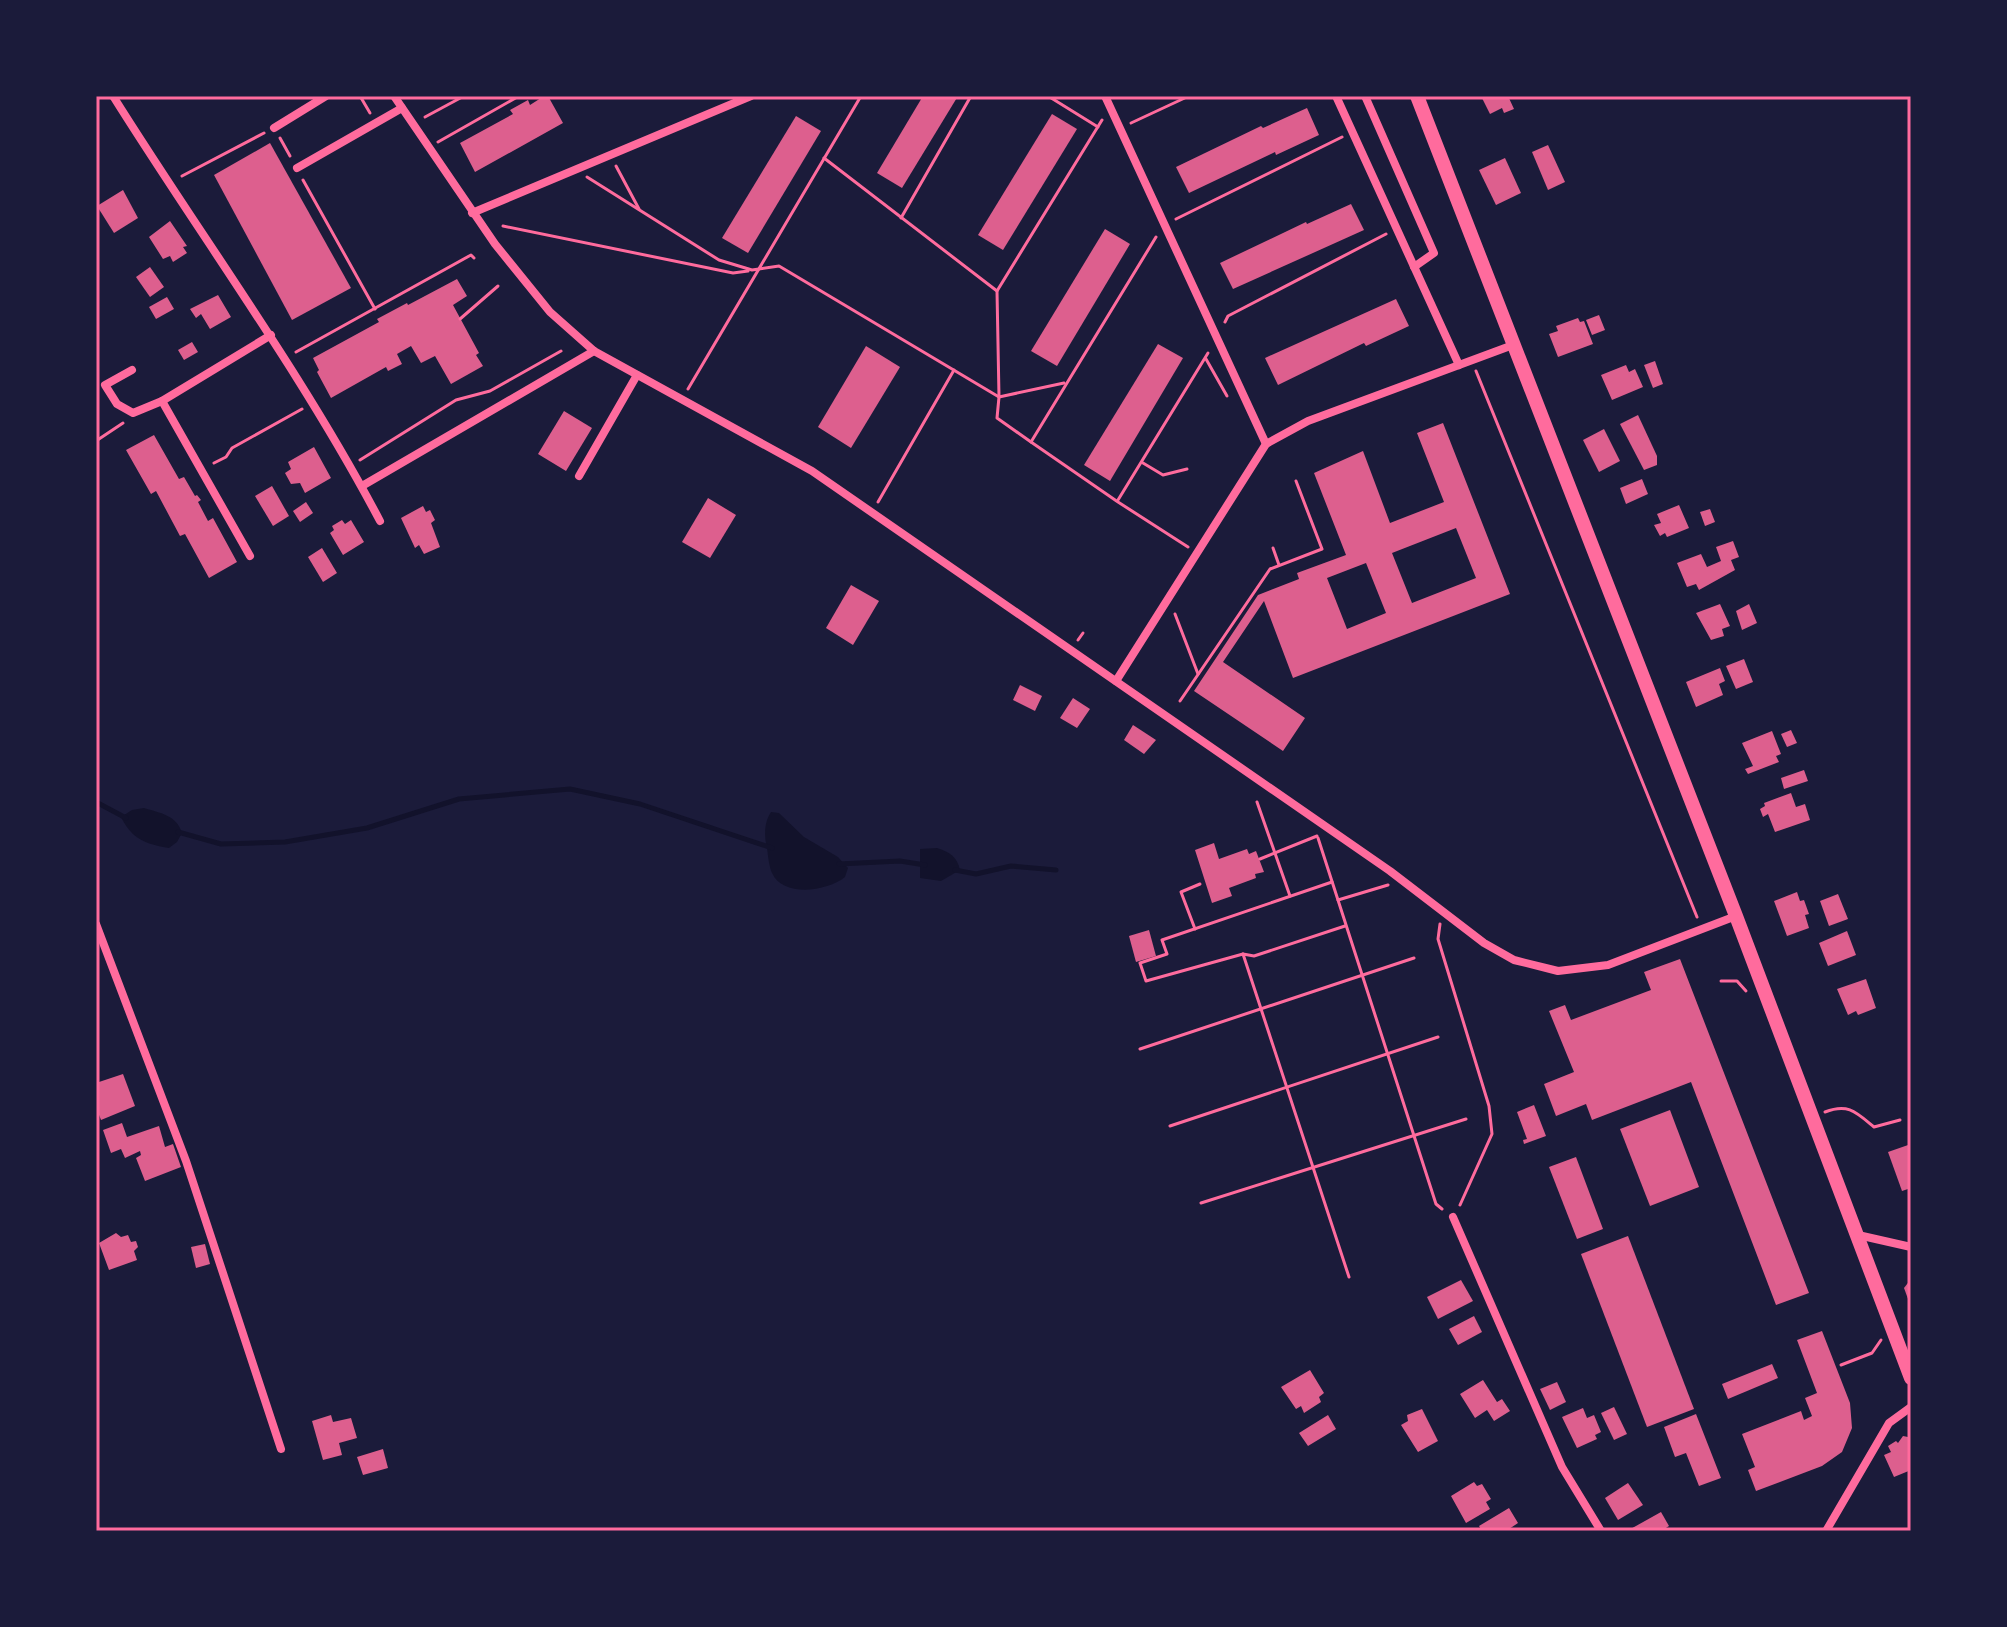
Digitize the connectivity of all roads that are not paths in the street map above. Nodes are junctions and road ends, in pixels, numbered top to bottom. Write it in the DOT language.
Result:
graph roads {
  1 [pos="113,96"];
  2 [pos="326,96"];
  3 [pos="394,96"];
  4 [pos="751,96"];
  5 [pos="1105,96"];
  6 [pos="1336,96"];
  7 [pos="1365,96"];
  8 [pos="1417,96"];
  9 [pos="402,108"];
  10 [pos="274,128"];
  11 [pos="297,168"];
  12 [pos="472,213"];
  13 [pos="1414,267"];
  14 [pos="271,335"];
  15 [pos="1513,345"];
  16 [pos="594,351"];
  17 [pos="1459,365"];
  18 [pos="132,370"];
  19 [pos="637,375"];
  20 [pos="100,388"];
  21 [pos="162,401"];
  22 [pos="1266,444"];
  23 [pos="579,476"];
  24 [pos="362,486"];
  25 [pos="380,521"];
  26 [pos="250,556"];
  27 [pos="1116,681"];
  28 [pos="1736,916"];
  29 [pos="96,924"];
  30 [pos="1453,1217"];
  31 [pos="1858,1235"];
  32 [pos="1911,1247"];
  33 [pos="1911,1378"];
  34 [pos="1911,1407"];
  35 [pos="281,1449"];
  36 [pos="1601,1531"];
  37 [pos="1826,1531"];
  1 -- 14 [label="street"];
  2 -- 10 [label="street"];
  3 -- 9 [label="street"];
  4 -- 12 [label="street"];
  5 -- 22 [label="street"];
  6 -- 13 [label="street"];
  7 -- 13 [label="street"];
  8 -- 15 [label="main road"];
  9 -- 11 [label="street"];
  9 -- 12 [label="street"];
  12 -- 16 [label="street"];
  13 -- 17 [label="street"];
  14 -- 21 [label="street"];
  14 -- 24 [label="street"];
  15 -- 17 [label="street"];
  15 -- 28 [label="main road"];
  16 -- 19 [label="street"];
  16 -- 24 [label="street"];
  17 -- 22 [label="street"];
  18 -- 20 [label="street"];
  19 -- 23 [label="street"];
  19 -- 27 [label="street"];
  20 -- 21 [label="street"];
  21 -- 26 [label="street"];
  22 -- 27 [label="street"];
  24 -- 25 [label="street"];
  27 -- 28 [label="street"];
  28 -- 31 [label="main road"];
  29 -- 35 [label="street"];
  30 -- 36 [label="street"];
  31 -- 32 [label="street"];
  31 -- 33 [label="main road"];
  34 -- 37 [label="street"];
}
